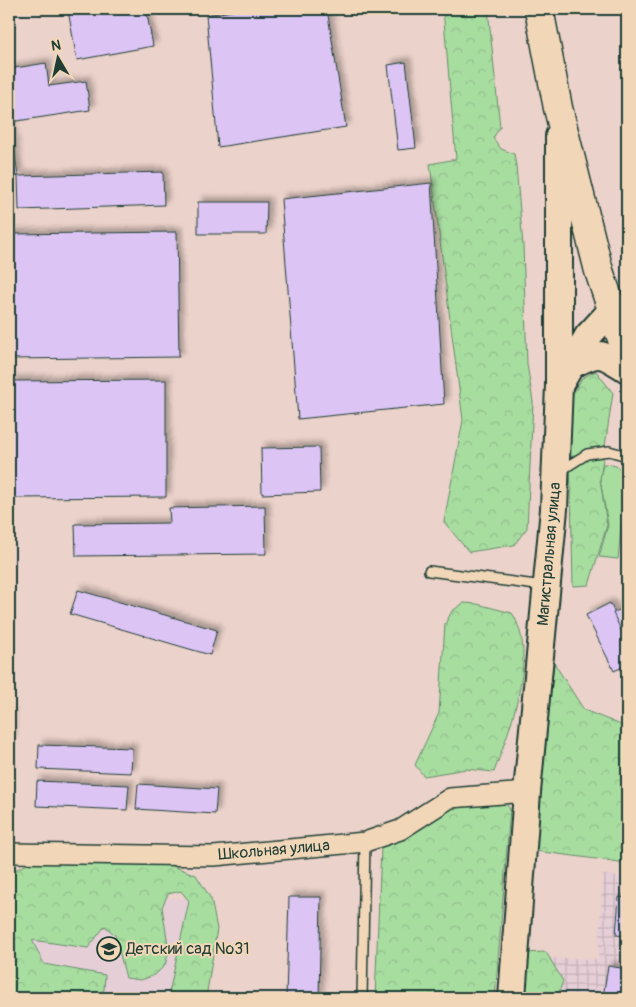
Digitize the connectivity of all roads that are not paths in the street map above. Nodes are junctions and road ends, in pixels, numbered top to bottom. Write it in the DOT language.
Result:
graph roads {
  1 [pos="539,9"];
  2 [pos="558,108"];
  3 [pos="612,310"];
  4 [pos="627,354"];
  5 [pos="627,369"];
  6 [pos="565,375"];
  7 [pos="627,456"];
  8 [pos="556,474"];
  9 [pos="429,571"];
  10 [pos="547,586"];
  11 [pos="527,792"];
  12 [pos="365,842"];
  13 [pos="9,853"];
  14 [pos="362,998"];
  15 [pos="512,998"];
  1 -- 2 [label="main road"];
  2 -- 3 [label="main road"];
  2 -- 6 [label="street, Магистральная улица"];
  3 -- 4 [label="main road"];
  3 -- 6 [label="street"];
  5 -- 6 [label="street"];
  6 -- 8 [label="street, Магистральная улица"];
  7 -- 8 [label="lane"];
  8 -- 10 [label="street, Магистральная улица"];
  9 -- 10 [label="lane"];
  10 -- 11 [label="street, Магистральная улица"];
  11 -- 12 [label="street, Школьная улица"];
  11 -- 15 [label="street, Магистральная улица"];
  12 -- 13 [label="street, Школьная улица"];
  12 -- 14 [label="lane"];
}
